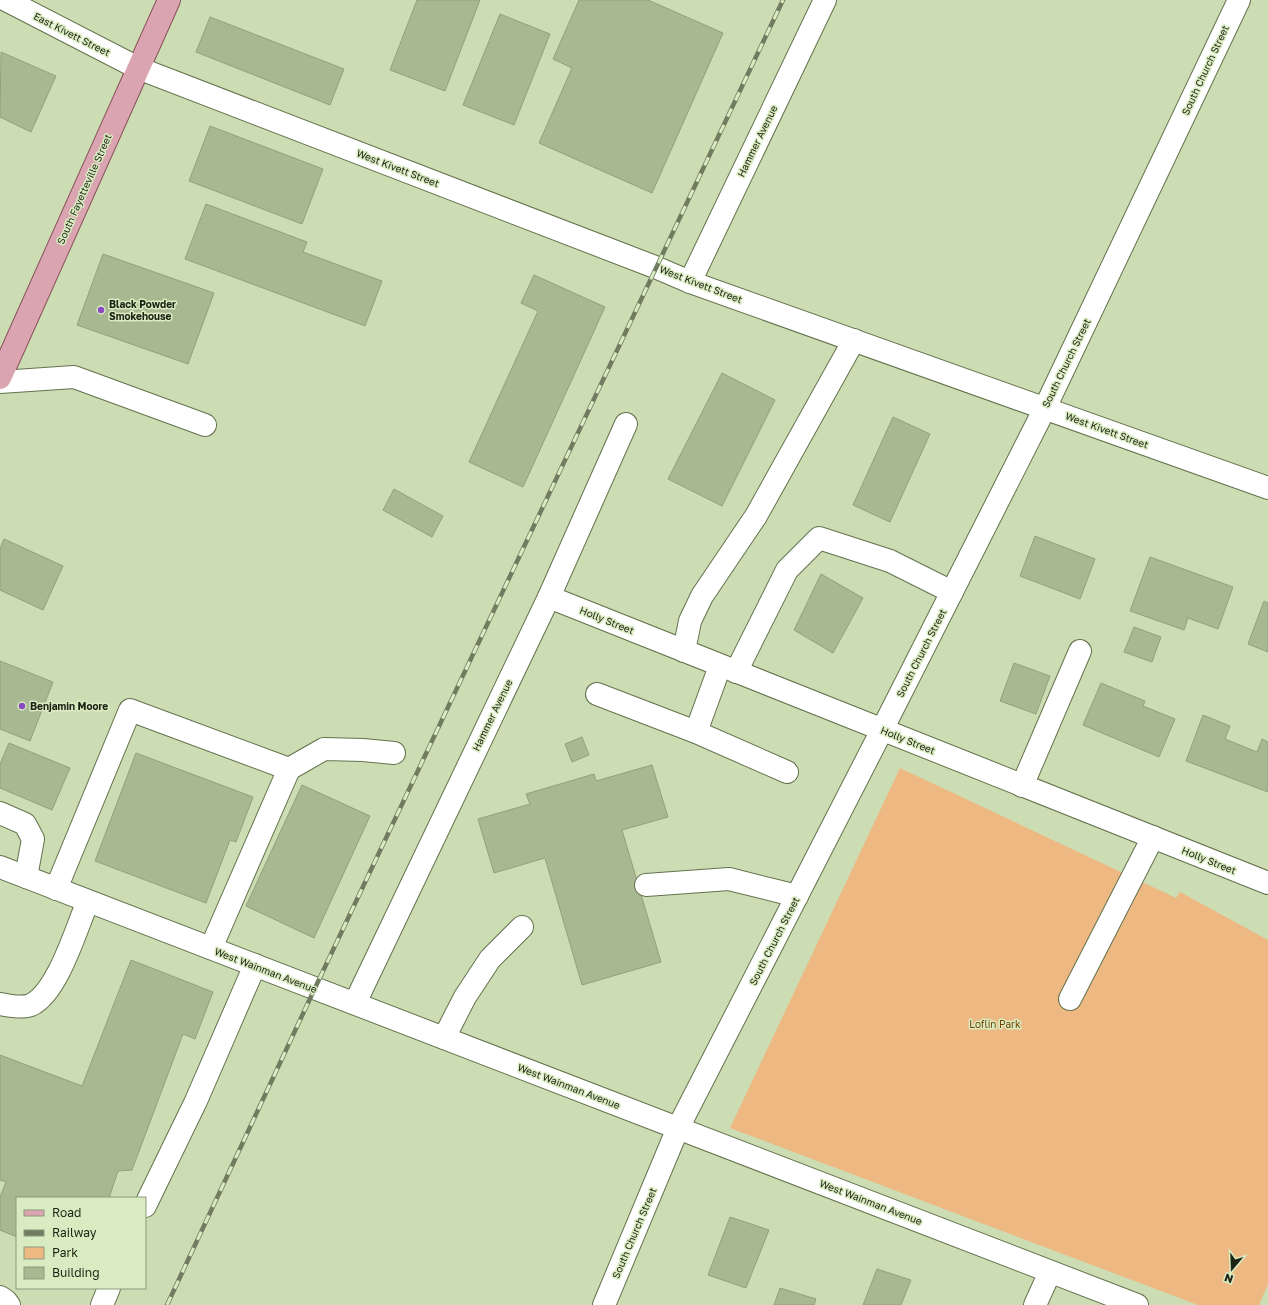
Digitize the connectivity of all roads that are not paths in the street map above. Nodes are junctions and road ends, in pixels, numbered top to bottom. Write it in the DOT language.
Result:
graph roads {
  1 [pos="6,0"];
  2 [pos="169,0"];
  3 [pos="825,0"];
  4 [pos="1239,0"];
  5 [pos="138,68"];
  6 [pos="690,282"];
  7 [pos="854,340"];
  8 [pos="0,378"];
  9 [pos="0,382"];
  10 [pos="1045,408"];
  11 [pos="626,424"];
  12 [pos="205,425"];
  13 [pos="1268,488"];
  14 [pos="952,592"];
  15 [pos="548,597"];
  16 [pos="684,651"];
  17 [pos="1080,651"];
  18 [pos="728,669"];
  19 [pos="597,694"];
  20 [pos="882,730"];
  21 [pos="696,732"];
  22 [pos="394,753"];
  23 [pos="289,769"];
  24 [pos="787,772"];
  25 [pos="1022,786"];
  26 [pos="0,813"];
  27 [pos="1153,837"];
  28 [pos="0,868"];
  29 [pos="26,878"];
  30 [pos="1268,883"];
  31 [pos="646,885"];
  32 [pos="56,889"];
  33 [pos="797,896"];
  34 [pos="88,902"];
  35 [pos="522,927"];
  36 [pos="211,948"];
  37 [pos="255,965"];
  38 [pos="1070,999"];
  39 [pos="355,1003"];
  40 [pos="0,1004"];
  41 [pos="444,1038"];
  42 [pos="678,1128"];
  43 [pos="146,1204"];
  44 [pos="1050,1272"];
  45 [pos="109,1289"];
  46 [pos="0,1297"];
  47 [pos="9,1305"];
  48 [pos="102,1305"];
  49 [pos="604,1305"];
  50 [pos="1036,1305"];
  51 [pos="1137,1305"];
  1 -- 5 [label="street, East Kivett Street"];
  2 -- 5 [label="main road, South Fayetteville Street"];
  3 -- 6 [label="street, Hammer Avenue"];
  4 -- 10 [label="street, South Church Street"];
  5 -- 6 [label="street, West Kivett Street"];
  5 -- 8 [label="main road, South Fayetteville Street"];
  6 -- 7 [label="street, West Kivett Street"];
  7 -- 10 [label="street, West Kivett Street"];
  7 -- 16 [label="street"];
  9 -- 12 [label="street"];
  10 -- 13 [label="street, West Kivett Street"];
  10 -- 14 [label="street, South Church Street"];
  11 -- 15 [label="street, Hammer Avenue"];
  14 -- 18 [label="street"];
  14 -- 20 [label="street, South Church Street"];
  15 -- 16 [label="street, Holly Street"];
  15 -- 39 [label="street, Hammer Avenue"];
  16 -- 18 [label="street, Holly Street"];
  17 -- 25 [label="street"];
  18 -- 20 [label="street, Holly Street"];
  18 -- 21 [label="street"];
  19 -- 21 [label="street"];
  20 -- 25 [label="street, Holly Street"];
  20 -- 33 [label="street, South Church Street"];
  21 -- 24 [label="street"];
  22 -- 23 [label="street"];
  23 -- 32 [label="street"];
  23 -- 36 [label="street"];
  25 -- 27 [label="street, Holly Street"];
  26 -- 29 [label="street"];
  27 -- 30 [label="street, Holly Street"];
  27 -- 38 [label="street"];
  28 -- 29 [label="street, West Wainman Avenue"];
  29 -- 32 [label="street, West Wainman Avenue"];
  31 -- 33 [label="street"];
  32 -- 34 [label="street, West Wainman Avenue"];
  33 -- 42 [label="street, South Church Street"];
  34 -- 36 [label="street, West Wainman Avenue"];
  34 -- 40 [label="street"];
  35 -- 41 [label="street"];
  36 -- 37 [label="street, West Wainman Avenue"];
  37 -- 39 [label="street, West Wainman Avenue"];
  37 -- 43 [label="street"];
  39 -- 41 [label="street, West Wainman Avenue"];
  41 -- 42 [label="street, West Wainman Avenue"];
  42 -- 44 [label="street, West Wainman Avenue"];
  42 -- 49 [label="street, South Church Street"];
  44 -- 50 [label="street"];
  44 -- 51 [label="street, West Wainman Avenue"];
  45 -- 48 [label="street"];
  46 -- 47 [label="street"];
}
